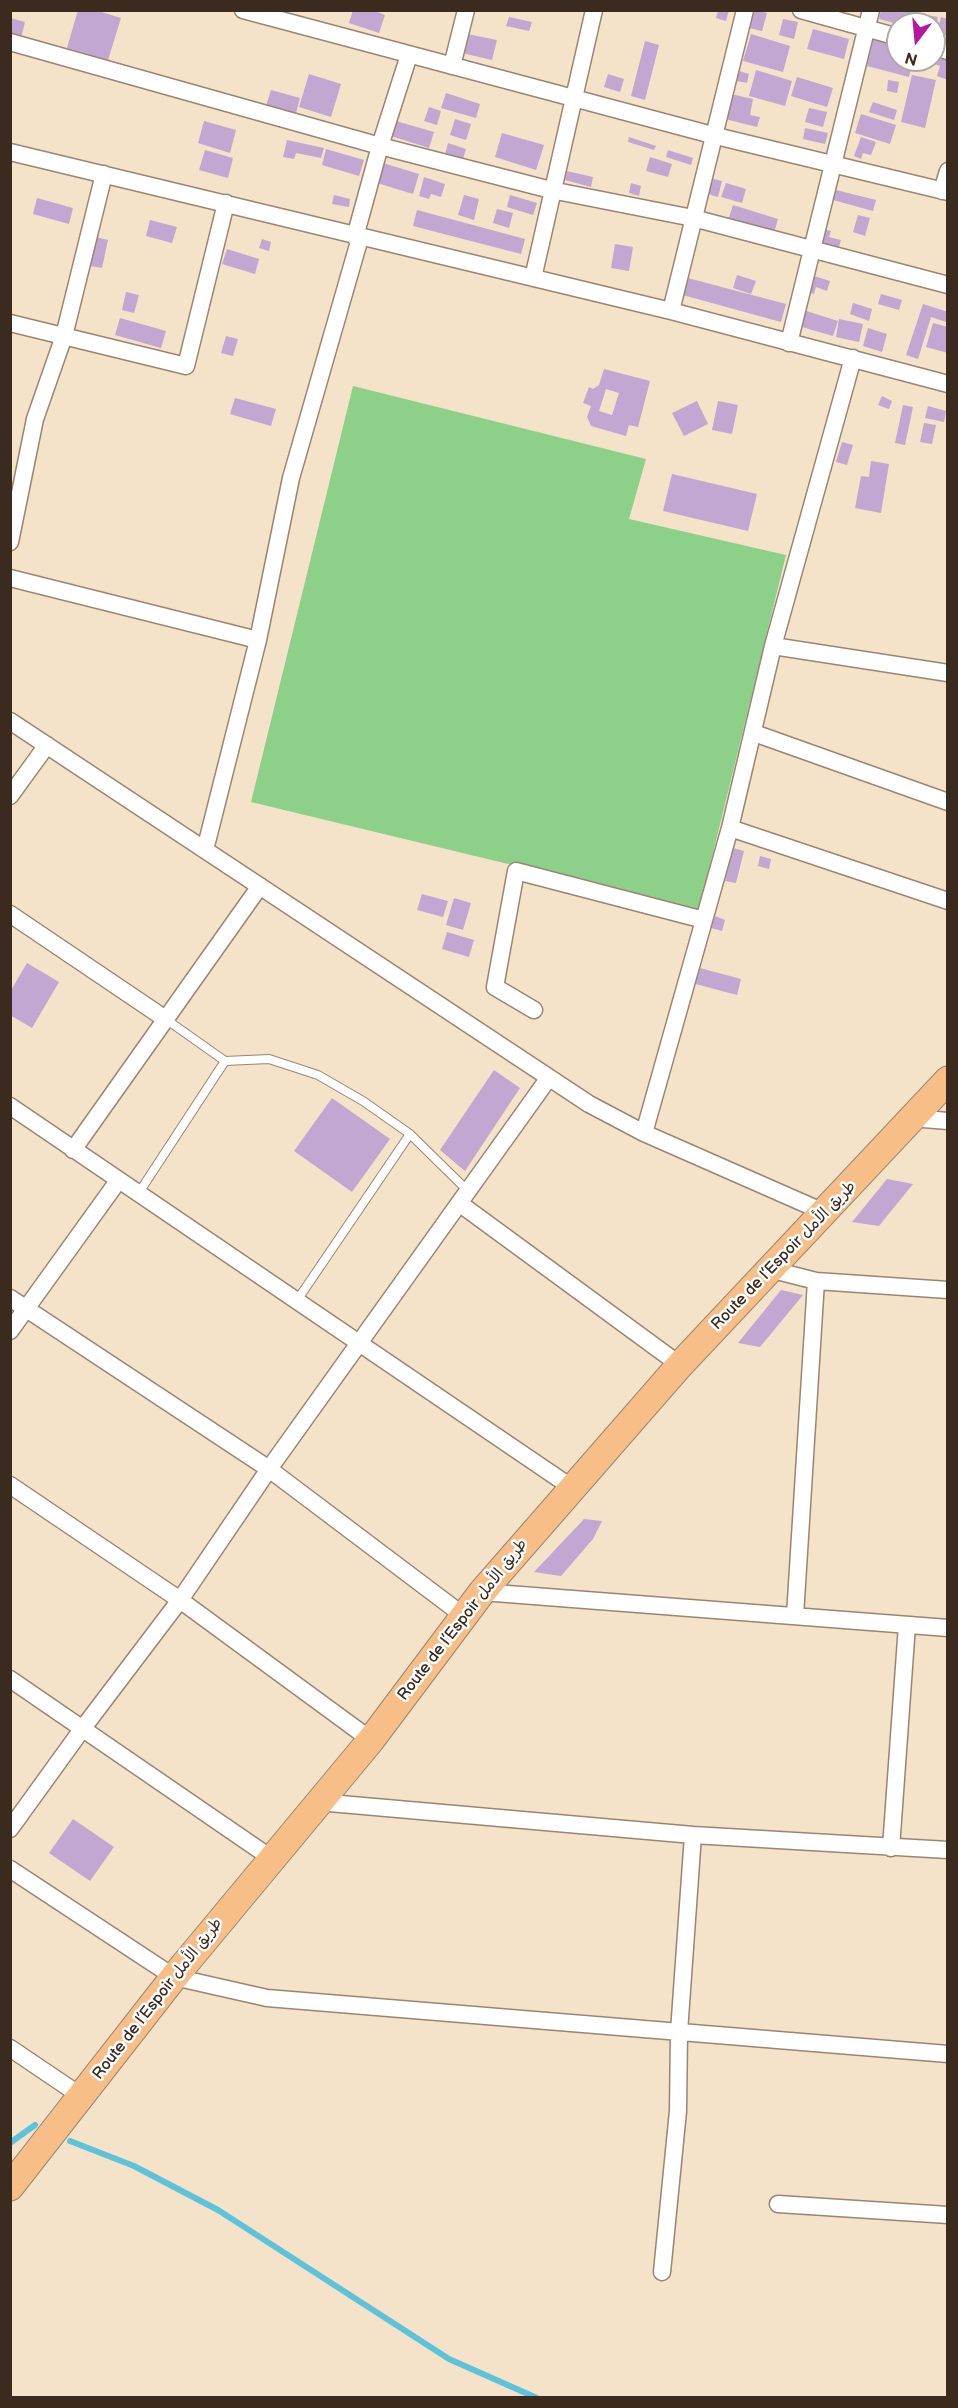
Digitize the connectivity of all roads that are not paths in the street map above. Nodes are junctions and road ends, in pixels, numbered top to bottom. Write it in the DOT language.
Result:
graph roads {
  1 [pos="243,10"];
  2 [pos="466,10"];
  3 [pos="594,10"];
  4 [pos="745,10"];
  5 [pos="801,10"];
  6 [pos="871,10"];
  7 [pos="866,28"];
  8 [pos="886,34"];
  9 [pos="10,42"];
  10 [pos="409,55"];
  11 [pos="452,66"];
  12 [pos="573,99"];
  13 [pos="716,136"];
  14 [pos="380,146"];
  15 [pos="10,152"];
  16 [pos="834,165"];
  17 [pos="948,171"];
  18 [pos="104,174"];
  19 [pos="551,190"];
  20 [pos="945,191"];
  21 [pos="226,203"];
  22 [pos="693,218"];
  23 [pos="358,237"];
  24 [pos="811,249"];
  25 [pos="533,279"];
  26 [pos="948,285"];
  27 [pos="671,311"];
  28 [pos="10,323"];
  29 [pos="64,336"];
  30 [pos="789,343"];
  31 [pos="854,358"];
  32 [pos="948,384"];
  33 [pos="10,542"];
  34 [pos="10,578"];
  35 [pos="258,640"];
  36 [pos="773,646"];
  37 [pos="948,673"];
  38 [pos="10,721"];
  39 [pos="754,733"];
  40 [pos="47,745"];
  41 [pos="10,796"];
  42 [pos="948,802"];
  43 [pos="730,828"];
  44 [pos="205,850"];
  45 [pos="260,886"];
  46 [pos="948,901"];
  47 [pos="10,914"];
  48 [pos="704,920"];
  49 [pos="534,1010"];
  50 [pos="167,1020"];
  51 [pos="225,1061"];
  52 [pos="548,1079"];
  53 [pos="948,1080"];
  54 [pos="10,1106"];
  55 [pos="911,1119"];
  56 [pos="948,1121"];
  57 [pos="644,1133"];
  58 [pos="410,1134"];
  59 [pos="74,1150"];
  60 [pos="117,1180"];
  61 [pos="138,1194"];
  62 [pos="463,1197"];
  63 [pos="826,1213"];
  64 [pos="770,1269"];
  65 [pos="816,1281"];
  66 [pos="948,1290"];
  67 [pos="10,1298"];
  68 [pos="298,1299"];
  69 [pos="26,1308"];
  70 [pos="10,1332"];
  71 [pos="358,1343"];
  72 [pos="680,1365"];
  73 [pos="269,1469"];
  74 [pos="10,1485"];
  75 [pos="571,1487"];
  76 [pos="482,1592"];
  77 [pos="180,1600"];
  78 [pos="464,1616"];
  79 [pos="795,1616"];
  80 [pos="907,1625"];
  81 [pos="948,1628"];
  82 [pos="10,1679"];
  83 [pos="83,1728"];
  84 [pos="371,1740"];
  85 [pos="318,1802"];
  86 [pos="10,1829"];
  87 [pos="693,1835"];
  88 [pos="891,1848"];
  89 [pos="948,1850"];
  90 [pos="271,1858"];
  91 [pos="10,1869"];
  92 [pos="174,1977"];
  93 [pos="679,2032"];
  94 [pos="10,2048"];
  95 [pos="948,2054"];
  96 [pos="81,2096"];
  97 [pos="10,2187"];
  98 [pos="778,2204"];
  99 [pos="948,2215"];
  100 [pos="662,2272"];
  1 -- 10 [label="street"];
  2 -- 11 [label="street"];
  3 -- 12 [label="street"];
  4 -- 13 [label="street"];
  5 -- 7 [label="street"];
  6 -- 7 [label="street"];
  7 -- 8 [label="street"];
  7 -- 16 [label="street"];
  9 -- 14 [label="street"];
  10 -- 11 [label="street"];
  10 -- 14 [label="street"];
  11 -- 12 [label="street"];
  12 -- 13 [label="street"];
  12 -- 19 [label="street"];
  13 -- 16 [label="street"];
  13 -- 22 [label="street"];
  14 -- 19 [label="street"];
  14 -- 23 [label="street"];
  15 -- 18 [label="street"];
  16 -- 20 [label="street"];
  16 -- 24 [label="street"];
  17 -- 20 [label="street"];
  18 -- 21 [label="street"];
  18 -- 29 [label="street"];
  19 -- 22 [label="street"];
  19 -- 25 [label="street"];
  21 -- 23 [label="street"];
  21 -- 29 [label="street"];
  22 -- 24 [label="street"];
  22 -- 27 [label="street"];
  23 -- 25 [label="street"];
  23 -- 35 [label="street"];
  24 -- 26 [label="street"];
  24 -- 30 [label="street"];
  25 -- 27 [label="street"];
  27 -- 30 [label="street"];
  28 -- 29 [label="street"];
  29 -- 33 [label="street"];
  30 -- 31 [label="street"];
  31 -- 32 [label="street"];
  31 -- 36 [label="street"];
  34 -- 35 [label="street"];
  35 -- 44 [label="street"];
  36 -- 37 [label="street"];
  36 -- 39 [label="street"];
  38 -- 40 [label="street"];
  39 -- 42 [label="street"];
  39 -- 43 [label="street"];
  40 -- 41 [label="street"];
  40 -- 44 [label="street"];
  43 -- 46 [label="street"];
  43 -- 48 [label="street"];
  44 -- 45 [label="street"];
  45 -- 50 [label="street"];
  45 -- 52 [label="street"];
  47 -- 50 [label="street"];
  48 -- 49 [label="street"];
  48 -- 57 [label="street"];
  50 -- 51 [label="lane"];
  50 -- 59 [label="street"];
  51 -- 58 [label="lane"];
  51 -- 61 [label="lane"];
  52 -- 57 [label="street"];
  52 -- 62 [label="street"];
  53 -- 55 [label="highway, Route de l’Espoir طريق الأمل"];
  54 -- 59 [label="street"];
  55 -- 56 [label="street"];
  55 -- 63 [label="highway, Route de l’Espoir طريق الأمل"];
  57 -- 63 [label="street"];
  58 -- 62 [label="lane"];
  58 -- 68 [label="lane"];
  59 -- 60 [label="street"];
  60 -- 61 [label="street"];
  60 -- 69 [label="street"];
  61 -- 68 [label="street"];
  62 -- 71 [label="street"];
  62 -- 72 [label="street"];
  63 -- 64 [label="highway, Route de l’Espoir طريق الأمل"];
  64 -- 65 [label="street"];
  64 -- 72 [label="highway, Route de l’Espoir طريق الأمل"];
  65 -- 66 [label="street"];
  65 -- 79 [label="street"];
  67 -- 69 [label="street"];
  68 -- 71 [label="street"];
  69 -- 70 [label="street"];
  69 -- 73 [label="street"];
  71 -- 73 [label="street"];
  71 -- 75 [label="street"];
  72 -- 75 [label="highway, Route de l’Espoir طريق الأمل"];
  73 -- 77 [label="street"];
  73 -- 78 [label="street"];
  74 -- 77 [label="street"];
  75 -- 76 [label="highway, Route de l’Espoir طريق الأمل"];
  76 -- 78 [label="highway, Route de l’Espoir طريق الأمل"];
  76 -- 79 [label="street"];
  77 -- 83 [label="street"];
  77 -- 84 [label="street"];
  78 -- 84 [label="highway, Route de l’Espoir طريق الأمل"];
  79 -- 80 [label="street"];
  80 -- 81 [label="street"];
  80 -- 88 [label="street"];
  82 -- 83 [label="street"];
  83 -- 86 [label="street"];
  83 -- 90 [label="street"];
  84 -- 85 [label="highway, Route de l’Espoir طريق الأمل"];
  85 -- 87 [label="street"];
  85 -- 90 [label="highway, Route de l’Espoir طريق الأمل"];
  87 -- 88 [label="street"];
  87 -- 93 [label="street"];
  88 -- 89 [label="street"];
  90 -- 92 [label="highway, Route de l’Espoir طريق الأمل"];
  91 -- 92 [label="street"];
  92 -- 93 [label="street"];
  92 -- 96 [label="highway, Route de l’Espoir طريق الأمل"];
  93 -- 95 [label="street"];
  93 -- 100 [label="street"];
  94 -- 96 [label="street"];
  96 -- 97 [label="highway, Route de l’Espoir طريق الأمل"];
  98 -- 99 [label="street"];
}
